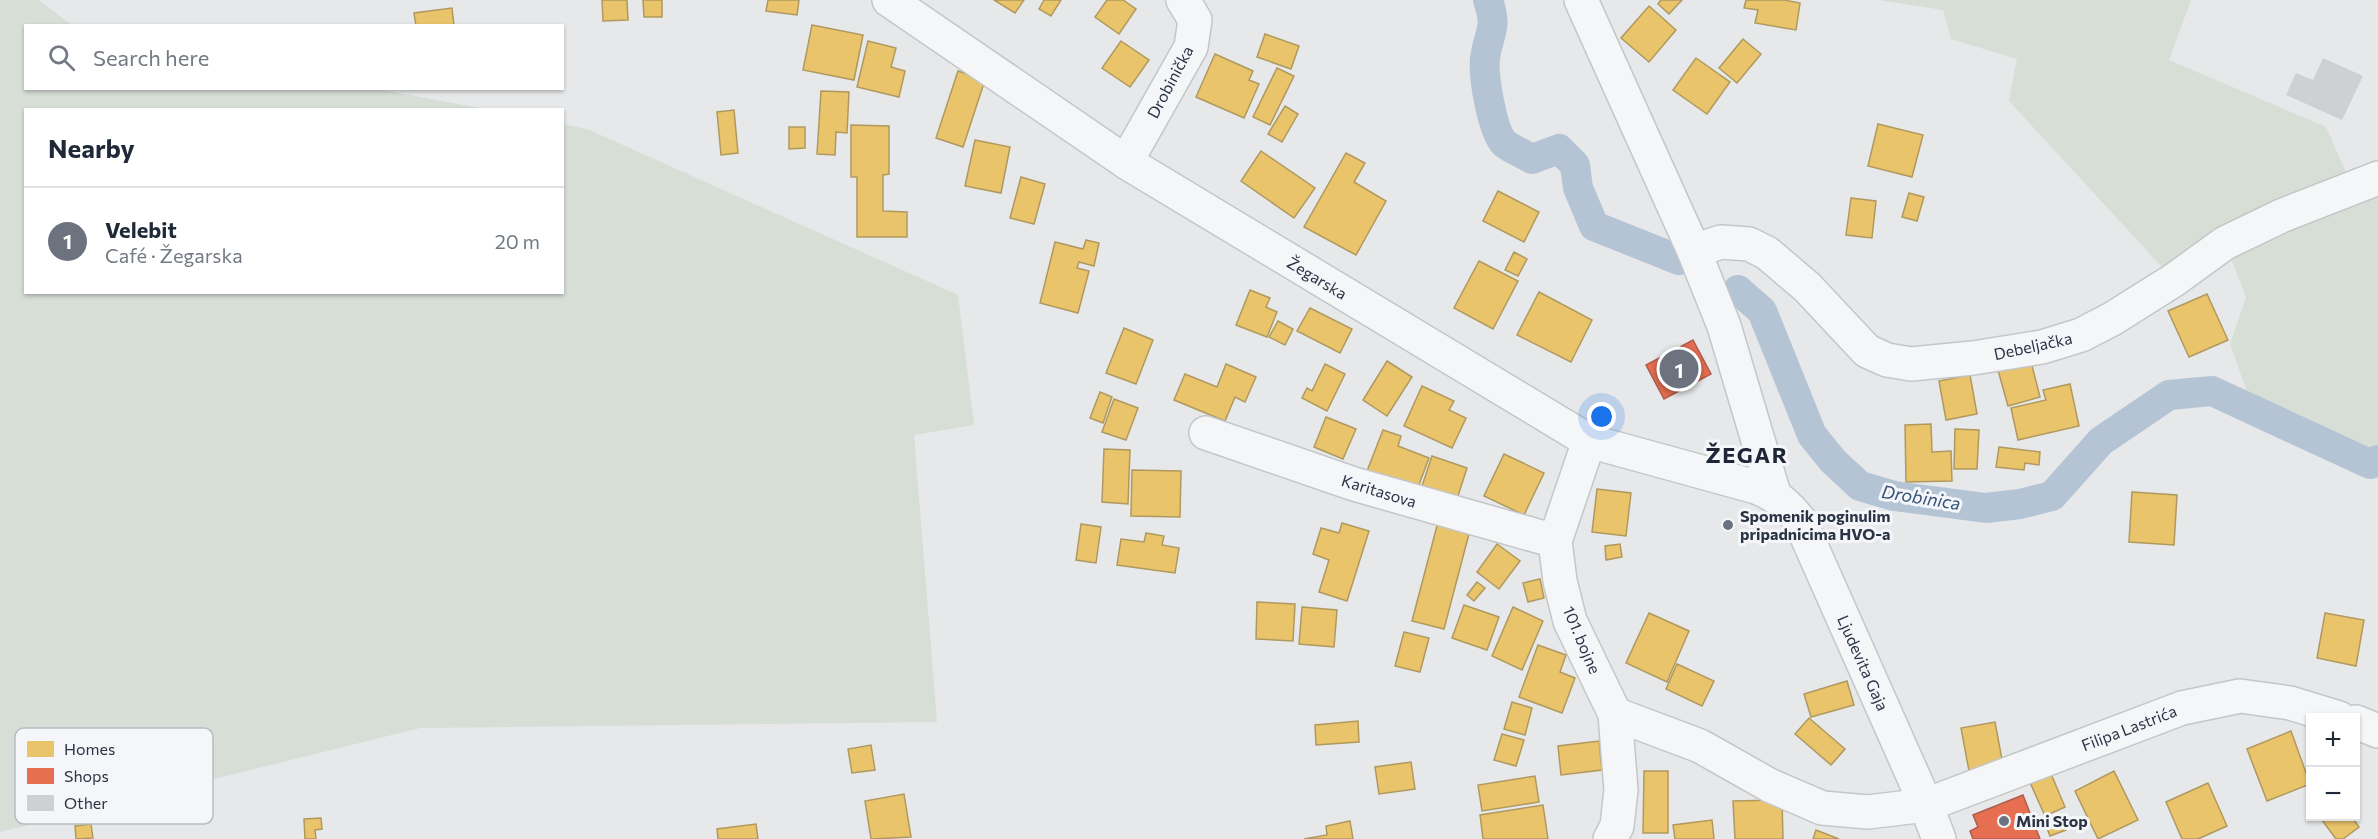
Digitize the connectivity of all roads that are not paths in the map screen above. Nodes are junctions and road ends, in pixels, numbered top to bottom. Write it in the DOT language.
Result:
graph roads {
  1 [pos="889,0"];
  2 [pos="1182,0"];
  3 [pos="1581,0"];
  4 [pos="1126,162"];
  5 [pos="2378,178"];
  6 [pos="1694,251"];
  7 [pos="1206,433"];
  8 [pos="1588,441"];
  9 [pos="1774,495"];
  10 [pos="1555,542"];
  11 [pos="2325,713"];
  12 [pos="1615,714"];
  13 [pos="2360,724"];
  14 [pos="2378,731"];
  15 [pos="1926,805"];
  16 [pos="1610,839"];
  17 [pos="1939,839"];
  1 -- 4 [label="street, Žegarska"];
  2 -- 4 [label="street, Drobinička"];
  3 -- 6 [label="street"];
  4 -- 8 [label="street, Žegarska"];
  5 -- 6 [label="street, Debeljačka"];
  6 -- 9 [label="street"];
  7 -- 10 [label="street, Karitasova"];
  8 -- 9 [label="street, Žegarska"];
  8 -- 10 [label="street, 101. bojne"];
  9 -- 15 [label="street, Ljudevita Gaja"];
  10 -- 12 [label="street, 101. bojne"];
  11 -- 15 [label="street, Filipa Lastrića"];
  12 -- 15 [label="street, Filipa Lastrića"];
  12 -- 16 [label="street, 101. bojne"];
  13 -- 14 [label="street"];
  15 -- 17 [label="street, Ljudevita Gaja"];
}
